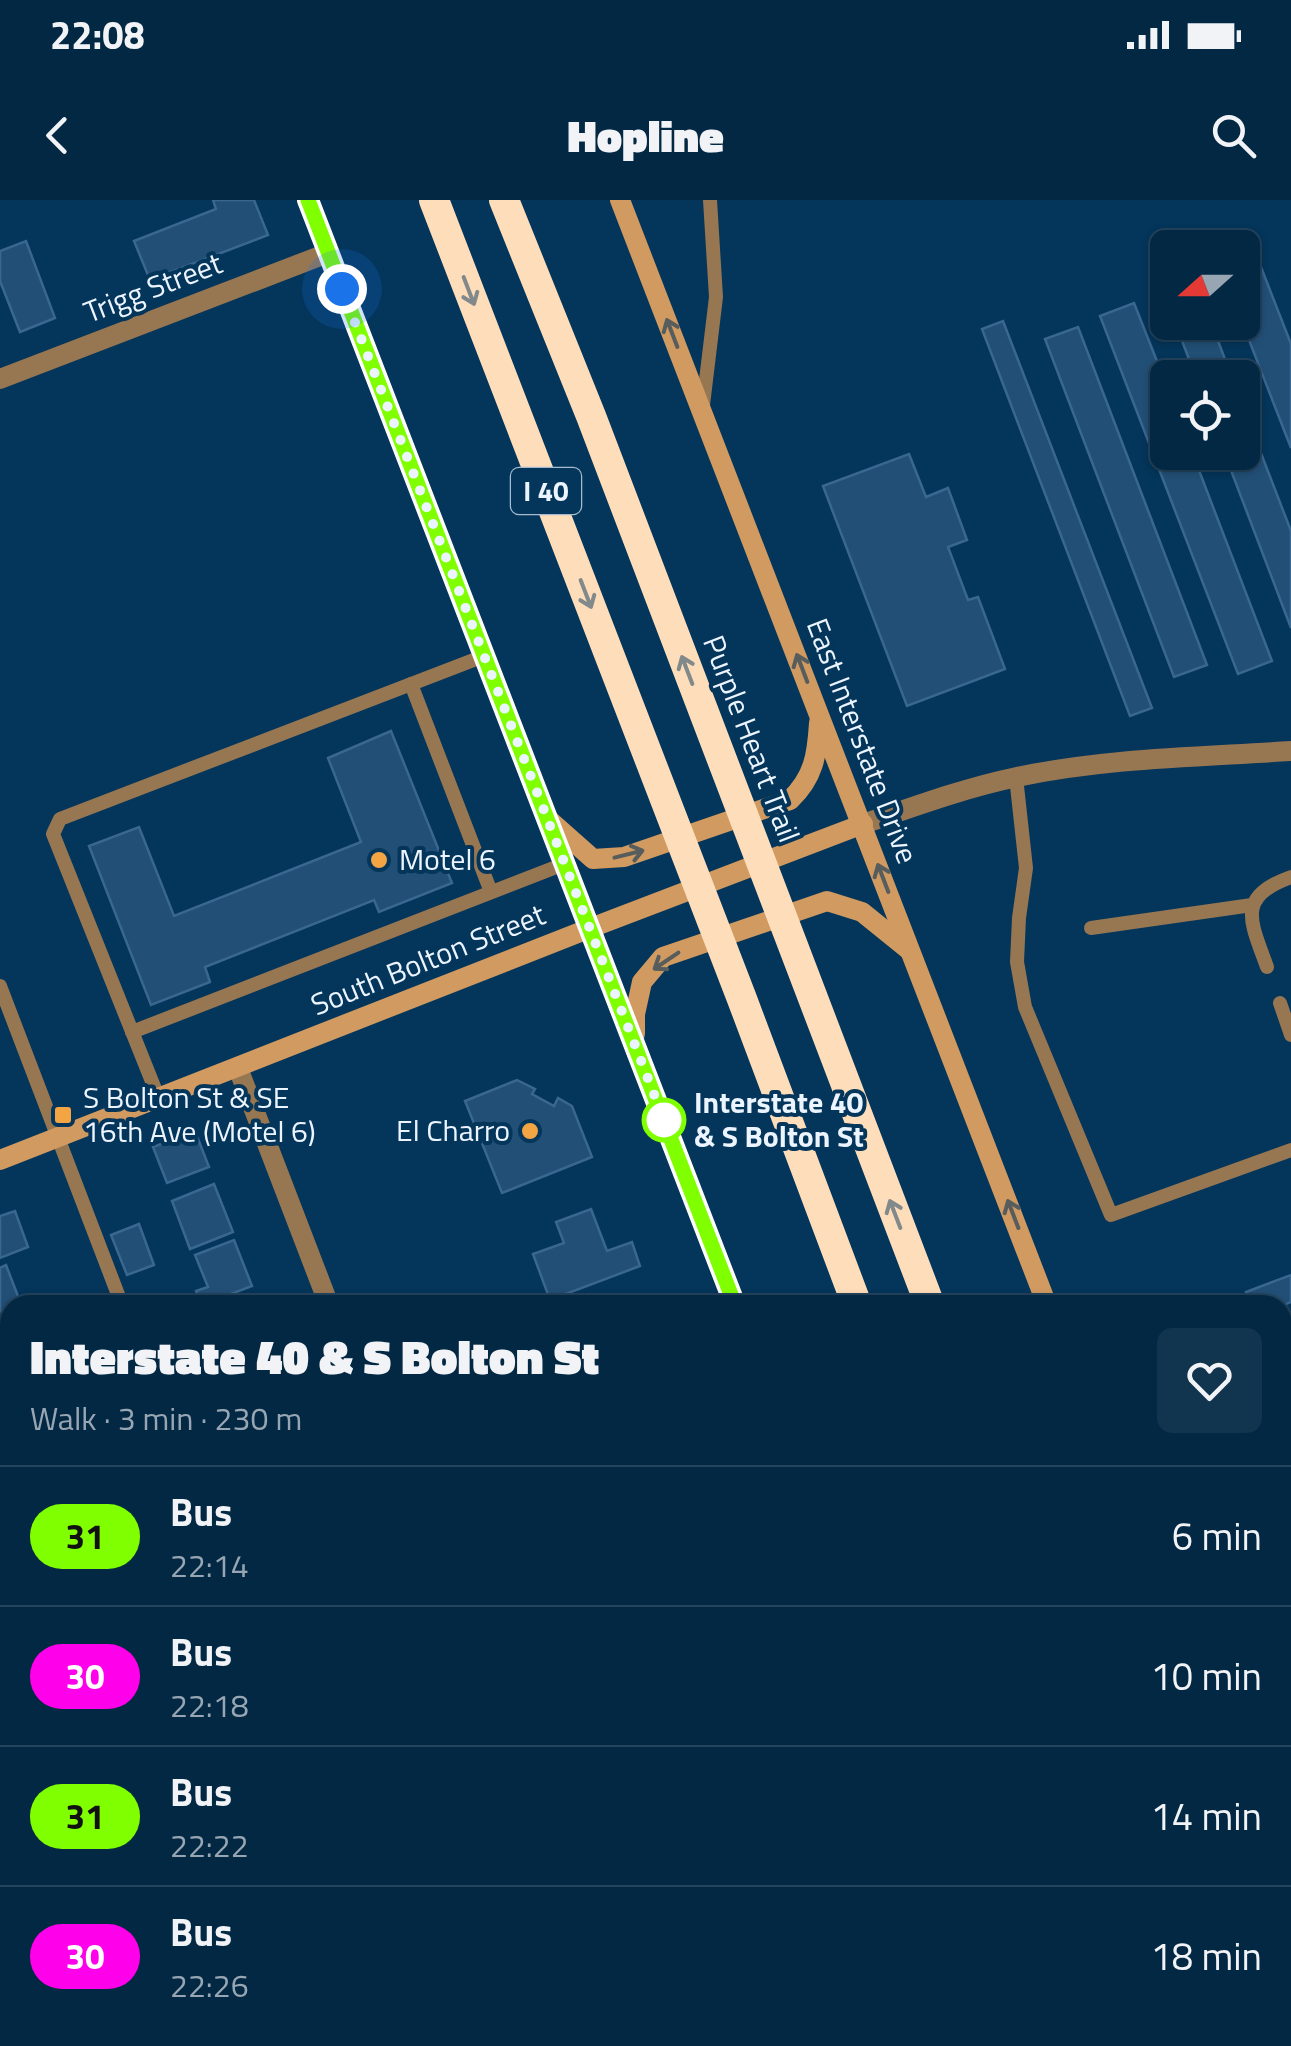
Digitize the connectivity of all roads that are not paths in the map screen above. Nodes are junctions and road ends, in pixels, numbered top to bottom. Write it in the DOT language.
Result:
graph roads {
  1 [pos="308,200"];
  2 [pos="434,200"];
  3 [pos="504,200"];
  4 [pos="620,200"];
  5 [pos="710,200"];
  6 [pos="328,252"];
  7 [pos="0,379"];
  8 [pos="702,411"];
  9 [pos="484,656"];
  10 [pos="411,684"];
  11 [pos="820,715"];
  12 [pos="1291,752"];
  13 [pos="1016,777"];
  14 [pos="547,819"];
  15 [pos="863,824"];
  16 [pos="564,864"];
  17 [pos="1291,877"];
  18 [pos="491,892"];
  19 [pos="1252,905"];
  20 [pos="1091,928"];
  21 [pos="588,929"];
  22 [pos="911,951"];
  23 [pos="1267,966"];
  24 [pos="0,986"];
  25 [pos="1280,1003"];
  26 [pos="132,1032"];
  27 [pos="1291,1036"];
  28 [pos="636,1048"];
  29 [pos="238,1068"];
  30 [pos="159,1098"];
  31 [pos="58,1138"];
  32 [pos="1291,1150"];
  33 [pos="0,1160"];
  34 [pos="118,1295"];
  35 [pos="324,1295"];
  36 [pos="730,1295"];
  37 [pos="853,1295"];
  38 [pos="926,1295"];
  39 [pos="1043,1295"];
  1 -- 6 [label="main road"];
  2 -- 37 [label="highway, I 40, one-way"];
  38 -- 3 [label="highway, Purple Heart Trail / I 40, one-way"];
  8 -- 4 [label="main road, East Interstate Drive, one-way"];
  5 -- 8 [label="lane"];
  6 -- 7 [label="street, Trigg Street"];
  6 -- 9 [label="main road"];
  11 -- 8 [label="main road, East Interstate Drive, one-way"];
  9 -- 10 [label="lane"];
  9 -- 14 [label="main road"];
  10 -- 18 [label="lane"];
  10 -- 26 [label="lane"];
  14 -- 11 [label="main road, one-way"];
  11 -- 15 [label="main road, East Interstate Drive"];
  12 -- 13 [label="street, South Bolton Street"];
  13 -- 15 [label="street, South Bolton Street"];
  13 -- 32 [label="lane"];
  14 -- 16 [label="main road"];
  15 -- 21 [label="main road, South Bolton Street"];
  22 -- 15 [label="main road, East Interstate Drive, one-way"];
  16 -- 18 [label="lane"];
  16 -- 21 [label="main road"];
  17 -- 19 [label="lane"];
  18 -- 26 [label="lane"];
  19 -- 20 [label="lane"];
  19 -- 23 [label="lane"];
  21 -- 28 [label="main road"];
  21 -- 29 [label="main road, South Bolton Street"];
  22 -- 28 [label="main road, one-way"];
  39 -- 22 [label="main road, East Interstate Drive, one-way"];
  24 -- 31 [label="lane"];
  25 -- 27 [label="lane"];
  26 -- 30 [label="lane"];
  28 -- 36 [label="main road"];
  29 -- 30 [label="main road, South Bolton Street"];
  29 -- 35 [label="street"];
  30 -- 31 [label="main road, South Bolton Street"];
  31 -- 33 [label="main road, South Bolton Street"];
  31 -- 34 [label="lane"];
}
